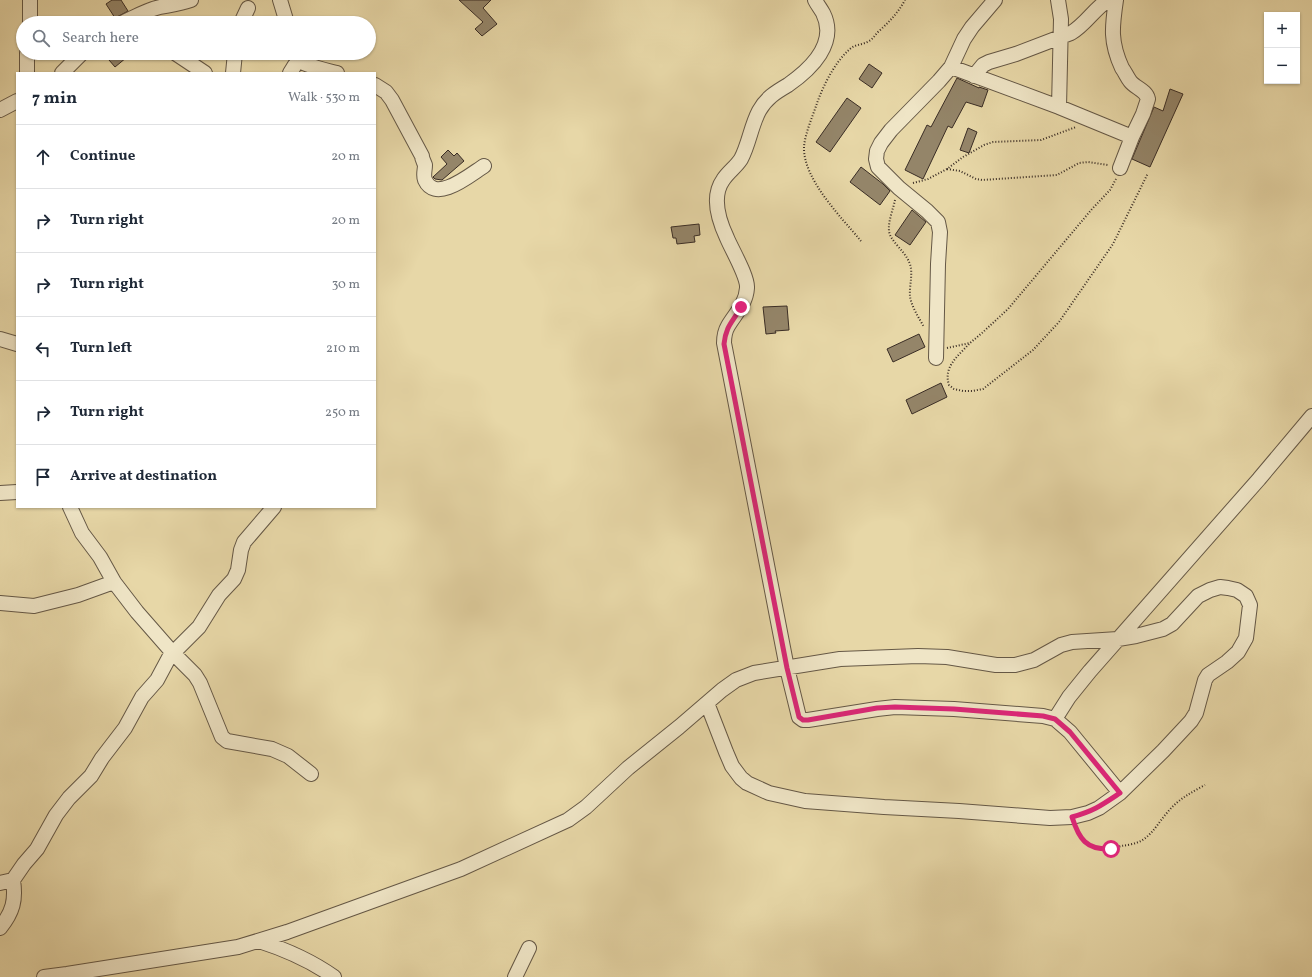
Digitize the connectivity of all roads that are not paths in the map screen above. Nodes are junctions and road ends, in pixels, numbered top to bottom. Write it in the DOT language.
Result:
graph roads {
  1 [pos="30,0"];
  2 [pos="190,0"];
  3 [pos="280,0"];
  4 [pos="814,0"];
  5 [pos="995,0"];
  6 [pos="1058,0"];
  7 [pos="1108,0"];
  8 [pos="1116,0"];
  9 [pos="248,8"];
  10 [pos="30,16"];
  11 [pos="136,16"];
  12 [pos="244,16"];
  13 [pos="285,16"];
  14 [pos="1061,37"];
  15 [pos="27,60"];
  16 [pos="75,60"];
  17 [pos="186,60"];
  18 [pos="234,60"];
  19 [pos="295,60"];
  20 [pos="300,60"];
  21 [pos="951,67"];
  22 [pos="27,72"];
  23 [pos="63,72"];
  24 [pos="204,72"];
  25 [pos="233,72"];
  26 [pos="290,72"];
  27 [pos="333,72"];
  28 [pos="974,76"];
  29 [pos="376,85"];
  30 [pos="16,102"];
  31 [pos="1059,107"];
  32 [pos="0,110"];
  33 [pos="1132,137"];
  34 [pos="484,166"];
  35 [pos="1120,168"];
  36 [pos="0,339"];
  37 [pos="16,344"];
  38 [pos="936,353"];
  39 [pos="1312,416"];
  40 [pos="16,492"];
  41 [pos="0,493"];
  42 [pos="70,508"];
  43 [pos="273,508"];
  44 [pos="114,582"];
  45 [pos="0,603"];
  46 [pos="1118,639"];
  47 [pos="172,652"];
  48 [pos="787,668"];
  49 [pos="707,703"];
  50 [pos="1055,719"];
  51 [pos="311,774"];
  52 [pos="1120,793"];
  53 [pos="7,881"];
  54 [pos="0,928"];
  55 [pos="259,940"];
  56 [pos="529,948"];
  57 [pos="44,977"];
  58 [pos="334,977"];
  59 [pos="515,977"];
  1 -- 10 [label="street"];
  2 -- 11 [label="street"];
  3 -- 13 [label="street"];
  4 -- 48 [label="street"];
  5 -- 21 [label="street"];
  6 -- 14 [label="street"];
  7 -- 14 [label="street"];
  8 -- 33 [label="street"];
  9 -- 12 [label="street"];
  14 -- 28 [label="street"];
  14 -- 31 [label="street"];
  15 -- 22 [label="street"];
  16 -- 23 [label="street"];
  17 -- 24 [label="street"];
  18 -- 25 [label="street"];
  19 -- 26 [label="street"];
  20 -- 27 [label="street"];
  21 -- 28 [label="street"];
  21 -- 38 [label="street"];
  28 -- 31 [label="street"];
  29 -- 34 [label="street"];
  30 -- 32 [label="street"];
  31 -- 33 [label="street"];
  33 -- 35 [label="street"];
  36 -- 37 [label="street"];
  39 -- 46 [label="street"];
  40 -- 41 [label="street"];
  42 -- 44 [label="street"];
  43 -- 47 [label="street"];
  44 -- 45 [label="street"];
  44 -- 47 [label="street"];
  46 -- 48 [label="street"];
  46 -- 50 [label="street"];
  46 -- 52 [label="street"];
  47 -- 51 [label="street"];
  47 -- 53 [label="street"];
  48 -- 49 [label="street"];
  48 -- 50 [label="street"];
  49 -- 52 [label="street"];
  49 -- 55 [label="street"];
  50 -- 52 [label="street"];
  53 -- 54 [label="street"];
  55 -- 57 [label="street"];
  55 -- 58 [label="street"];
  56 -- 59 [label="street"];
}
